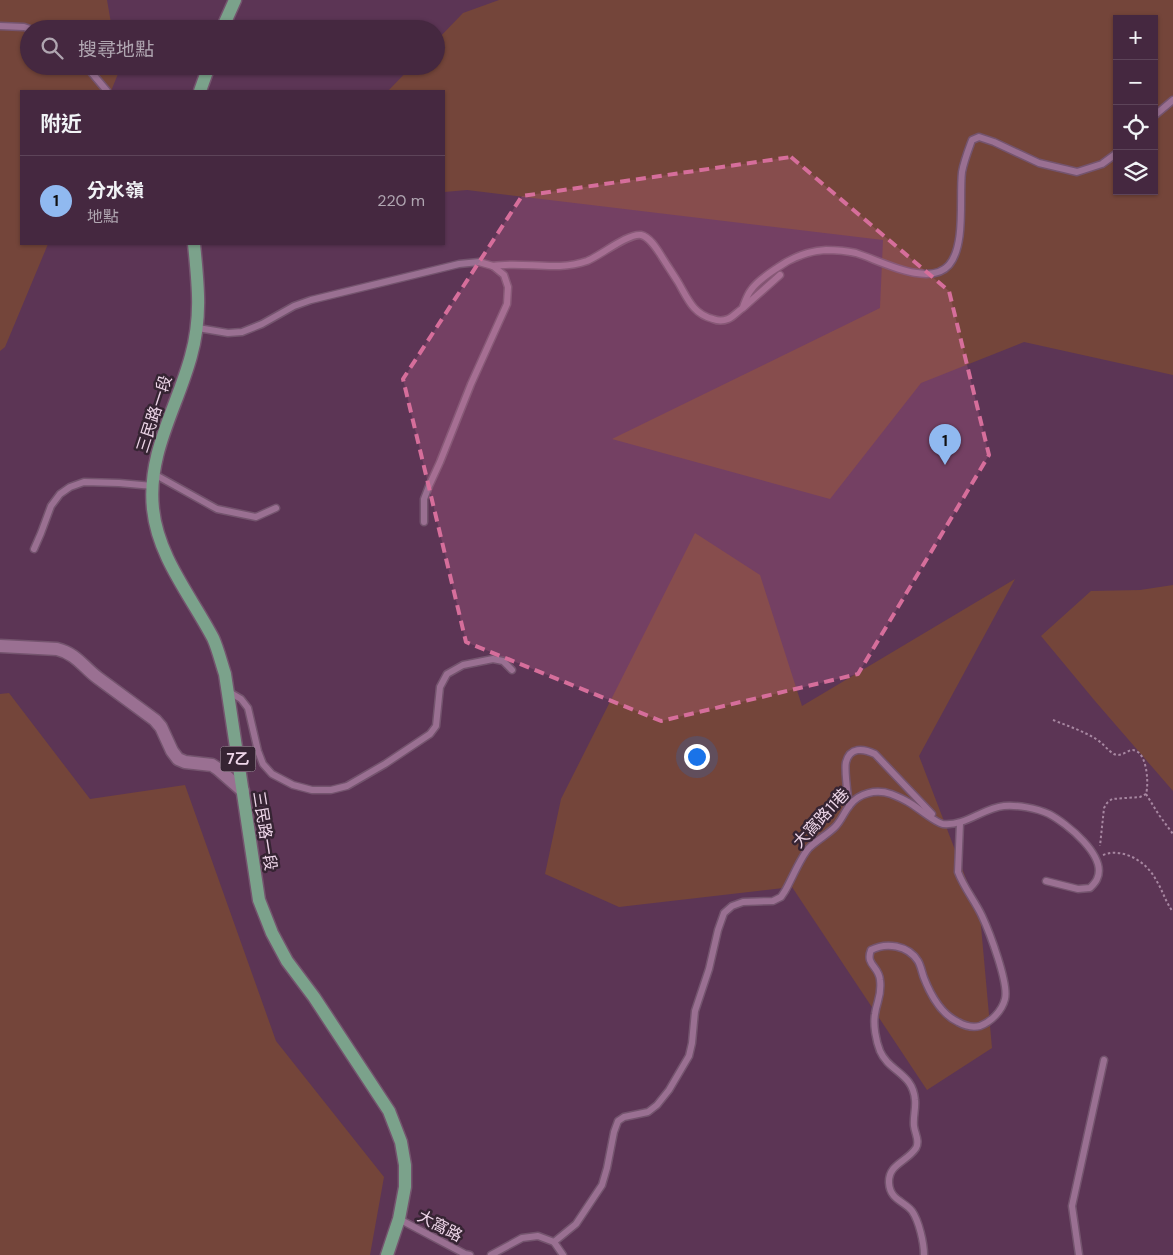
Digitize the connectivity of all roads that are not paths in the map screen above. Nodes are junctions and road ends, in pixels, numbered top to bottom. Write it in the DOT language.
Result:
graph roads {
  1 [pos="235,0"];
  2 [pos="226,20"];
  3 [pos="0,26"];
  4 [pos="20,27"];
  5 [pos="94,75"];
  6 [pos="206,75"];
  7 [pos="107,90"];
  8 [pos="200,90"];
  9 [pos="1173,100"];
  10 [pos="1158,113"];
  11 [pos="1113,156"];
  12 [pos="194,245"];
  13 [pos="493,266"];
  14 [pos="780,275"];
  15 [pos="743,307"];
  16 [pos="198,328"];
  17 [pos="153,473"];
  18 [pos="152,486"];
  19 [pos="276,508"];
  20 [pos="424,522"];
  21 [pos="34,549"];
  22 [pos="0,646"];
  23 [pos="512,670"];
  24 [pos="228,691"];
  25 [pos="242,791"];
  26 [pos="849,806"];
  27 [pos="960,823"];
  28 [pos="941,824"];
  29 [pos="1046,881"];
  30 [pos="1104,1060"];
  31 [pos="399,1219"];
  32 [pos="554,1242"];
  33 [pos="387,1255"];
  34 [pos="470,1255"];
  35 [pos="491,1255"];
  36 [pos="563,1255"];
  37 [pos="924,1255"];
  38 [pos="1079,1255"];
  1 -- 2 [label="main road"];
  3 -- 4 [label="lane"];
  5 -- 7 [label="lane"];
  6 -- 8 [label="main road"];
  9 -- 10 [label="lane"];
  11 -- 15 [label="lane"];
  12 -- 16 [label="main road, 三民路一段 / 7乙"];
  13 -- 15 [label="lane"];
  13 -- 16 [label="lane"];
  13 -- 20 [label="lane"];
  14 -- 15 [label="lane"];
  16 -- 17 [label="main road, 三民路一段 / 7乙"];
  17 -- 18 [label="main road, 三民路一段 / 7乙"];
  17 -- 19 [label="lane"];
  18 -- 21 [label="lane"];
  18 -- 24 [label="main road, 三民路一段 / 7乙"];
  22 -- 25 [label="street"];
  23 -- 24 [label="lane"];
  24 -- 25 [label="main road, 三民路一段 / 7乙"];
  25 -- 31 [label="main road, 三民路一段 / 7乙"];
  26 -- 28 [label="lane, 大窩路11巷"];
  26 -- 28 [label="lane"];
  26 -- 32 [label="lane, 大窩路11巷"];
  27 -- 28 [label="lane"];
  27 -- 29 [label="lane"];
  27 -- 37 [label="lane"];
  30 -- 38 [label="lane"];
  31 -- 33 [label="main road, 三民路一段 / 7乙"];
  31 -- 34 [label="lane, 大窩路"];
  32 -- 35 [label="lane"];
  32 -- 36 [label="lane"];
}
